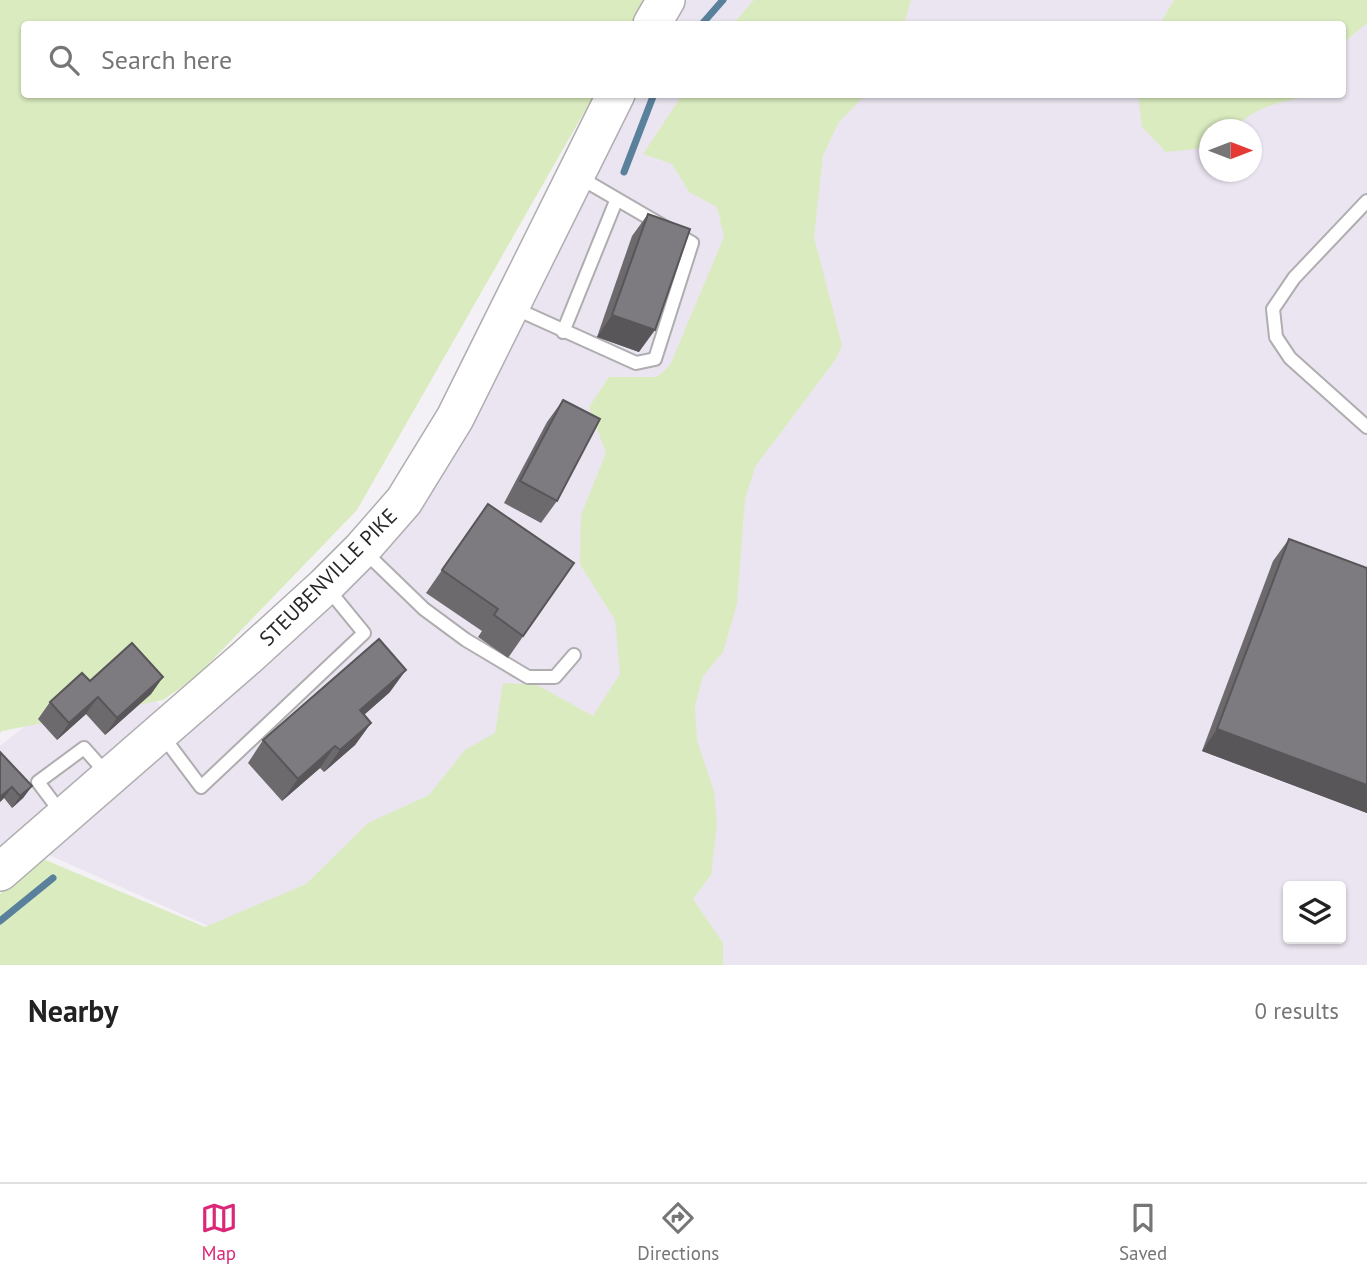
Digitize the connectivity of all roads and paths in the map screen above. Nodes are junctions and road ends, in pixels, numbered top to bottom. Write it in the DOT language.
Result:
graph roads {
  1 [pos="666,0"];
  2 [pos="654,21"];
  3 [pos="614,98"];
  4 [pos="575,175"];
  5 [pos="616,201"];
  6 [pos="1367,201"];
  7 [pos="511,307"];
  8 [pos="563,332"];
  9 [pos="1367,427"];
  10 [pos="362,549"];
  11 [pos="325,586"];
  12 [pos="574,655"];
  13 [pos="161,733"];
  14 [pos="0,872"];
  1 -- 2 [label="main road"];
  3 -- 4 [label="main road, STEUBENVILLE PIKE"];
  4 -- 5 [label="lane"];
  4 -- 7 [label="main road, STEUBENVILLE PIKE"];
  5 -- 8 [label="lane"];
  5 -- 8 [label="lane"];
  6 -- 9 [label="lane"];
  7 -- 8 [label="lane"];
  7 -- 10 [label="main road, STEUBENVILLE PIKE"];
  10 -- 11 [label="main road, STEUBENVILLE PIKE"];
  10 -- 12 [label="lane"];
  11 -- 13 [label="main road, STEUBENVILLE PIKE"];
  11 -- 13 [label="lane"];
  13 -- 14 [label="main road, STEUBENVILLE PIKE"];
}
